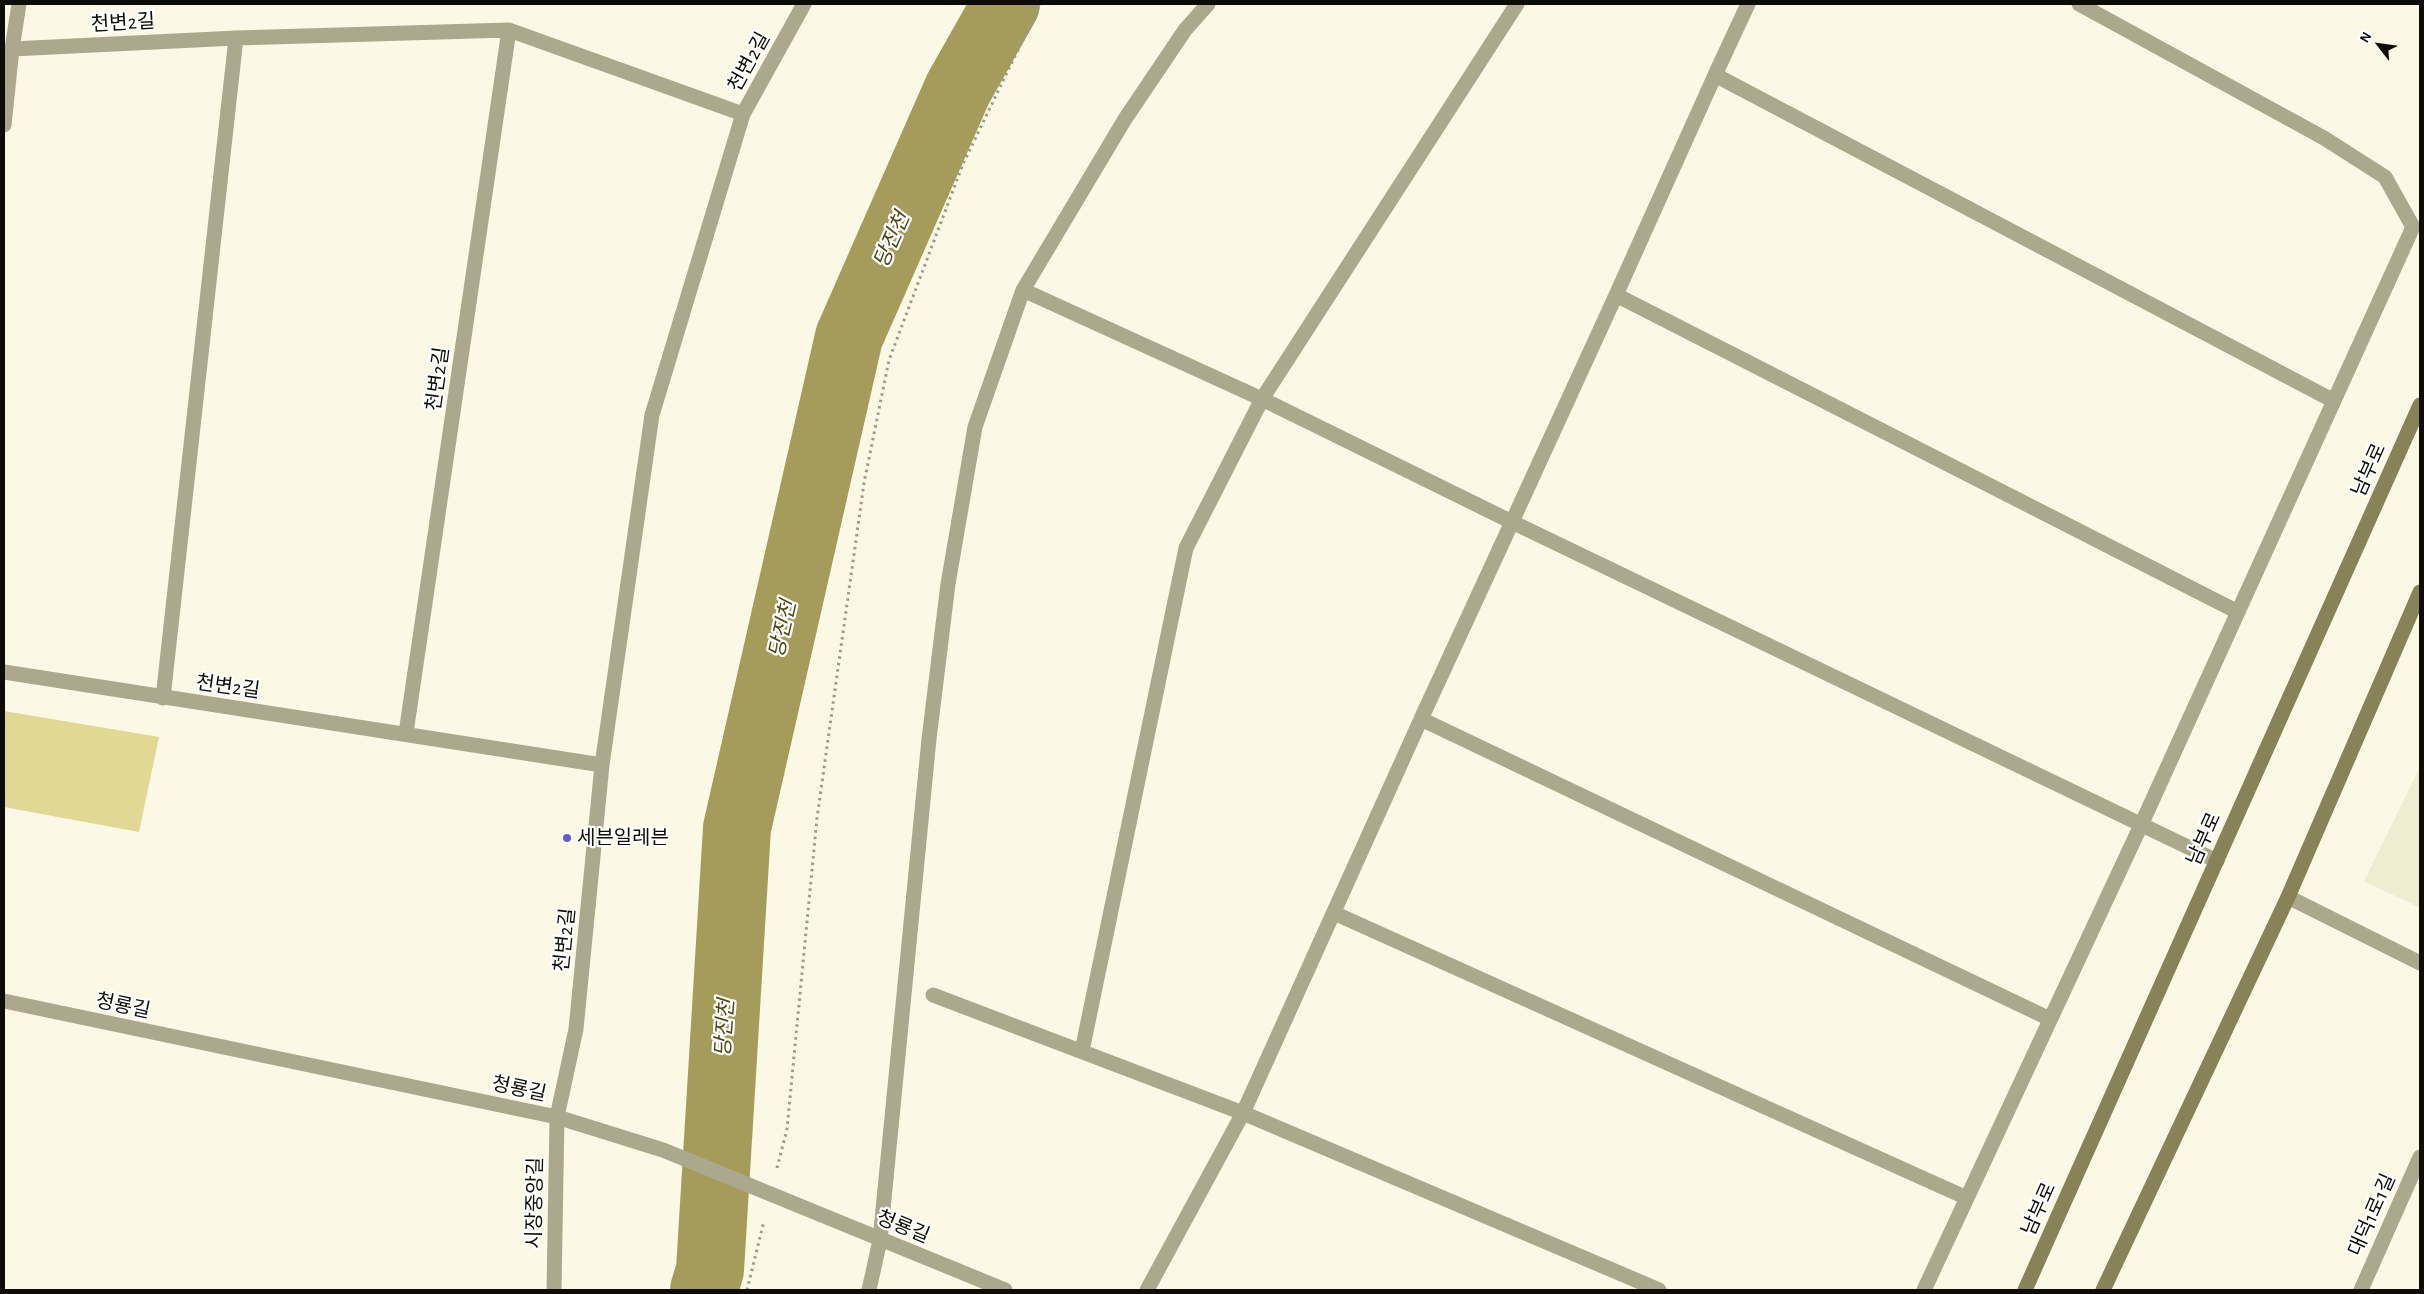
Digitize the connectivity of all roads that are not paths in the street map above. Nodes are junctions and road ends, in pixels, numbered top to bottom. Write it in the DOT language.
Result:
graph roads {
  1 [pos="19,4"];
  2 [pos="804,4"];
  3 [pos="1208,4"];
  4 [pos="1517,4"];
  5 [pos="1748,4"];
  6 [pos="2079,4"];
  7 [pos="509,30"];
  8 [pos="236,38"];
  9 [pos="12,49"];
  10 [pos="1714,75"];
  11 [pos="743,114"];
  12 [pos="4,125"];
  13 [pos="1023,290"];
  14 [pos="1616,295"];
  15 [pos="1262,399"];
  16 [pos="2334,401"];
  17 [pos="2420,405"];
  18 [pos="1512,522"];
  19 [pos="2420,592"];
  20 [pos="2238,612"];
  21 [pos="4,672"];
  22 [pos="163,698"];
  23 [pos="1421,719"];
  24 [pos="406,733"];
  25 [pos="602,765"];
  26 [pos="2142,823"];
  27 [pos="2217,860"];
  28 [pos="2288,897"];
  29 [pos="1334,913"];
  30 [pos="2420,963"];
  31 [pos="933,995"];
  32 [pos="4,1001"];
  33 [pos="2050,1019"];
  34 [pos="1082,1051"];
  35 [pos="1243,1113"];
  36 [pos="557,1117"];
  37 [pos="2420,1157"];
  38 [pos="1967,1198"];
  39 [pos="880,1240"];
  40 [pos="554,1290"];
  41 [pos="869,1290"];
  42 [pos="1005,1290"];
  43 [pos="1147,1290"];
  44 [pos="1659,1290"];
  45 [pos="1924,1290"];
  46 [pos="2025,1290"];
  47 [pos="2104,1290"];
  48 [pos="2361,1290"];
  1 -- 9 [label="street"];
  2 -- 11 [label="street, 천변2길"];
  3 -- 13 [label="street"];
  4 -- 15 [label="street"];
  5 -- 10 [label="street"];
  6 -- 16 [label="street"];
  7 -- 8 [label="street, 천변2길"];
  7 -- 11 [label="street, 천변2길"];
  7 -- 24 [label="street, 천변2길"];
  8 -- 9 [label="street, 천변2길"];
  8 -- 22 [label="street"];
  9 -- 12 [label="street"];
  10 -- 14 [label="street"];
  10 -- 16 [label="street"];
  11 -- 25 [label="street, 천변2길"];
  13 -- 15 [label="street"];
  13 -- 39 [label="street"];
  14 -- 18 [label="street"];
  14 -- 20 [label="street"];
  15 -- 18 [label="street"];
  15 -- 34 [label="street"];
  16 -- 20 [label="street"];
  17 -- 27 [label="main road, 남부로"];
  18 -- 23 [label="street"];
  18 -- 26 [label="street"];
  19 -- 28 [label="main road"];
  20 -- 26 [label="street"];
  21 -- 22 [label="street, 천변2길"];
  22 -- 24 [label="street, 천변2길"];
  23 -- 29 [label="street"];
  23 -- 33 [label="street"];
  24 -- 25 [label="street, 천변2길"];
  25 -- 36 [label="street, 천변2길"];
  26 -- 27 [label="street"];
  26 -- 33 [label="street"];
  27 -- 46 [label="main road, 남부로"];
  28 -- 30 [label="street"];
  28 -- 47 [label="main road"];
  29 -- 35 [label="street"];
  29 -- 38 [label="street"];
  31 -- 34 [label="street"];
  32 -- 36 [label="street, 청룡길"];
  33 -- 38 [label="street"];
  34 -- 35 [label="street"];
  35 -- 43 [label="street"];
  35 -- 44 [label="street"];
  36 -- 39 [label="street, 청룡길"];
  36 -- 40 [label="street, 시장중앙길"];
  37 -- 48 [label="street, 대덕1로1길"];
  38 -- 45 [label="street"];
  39 -- 41 [label="street"];
  39 -- 42 [label="street, 청룡길"];
}
